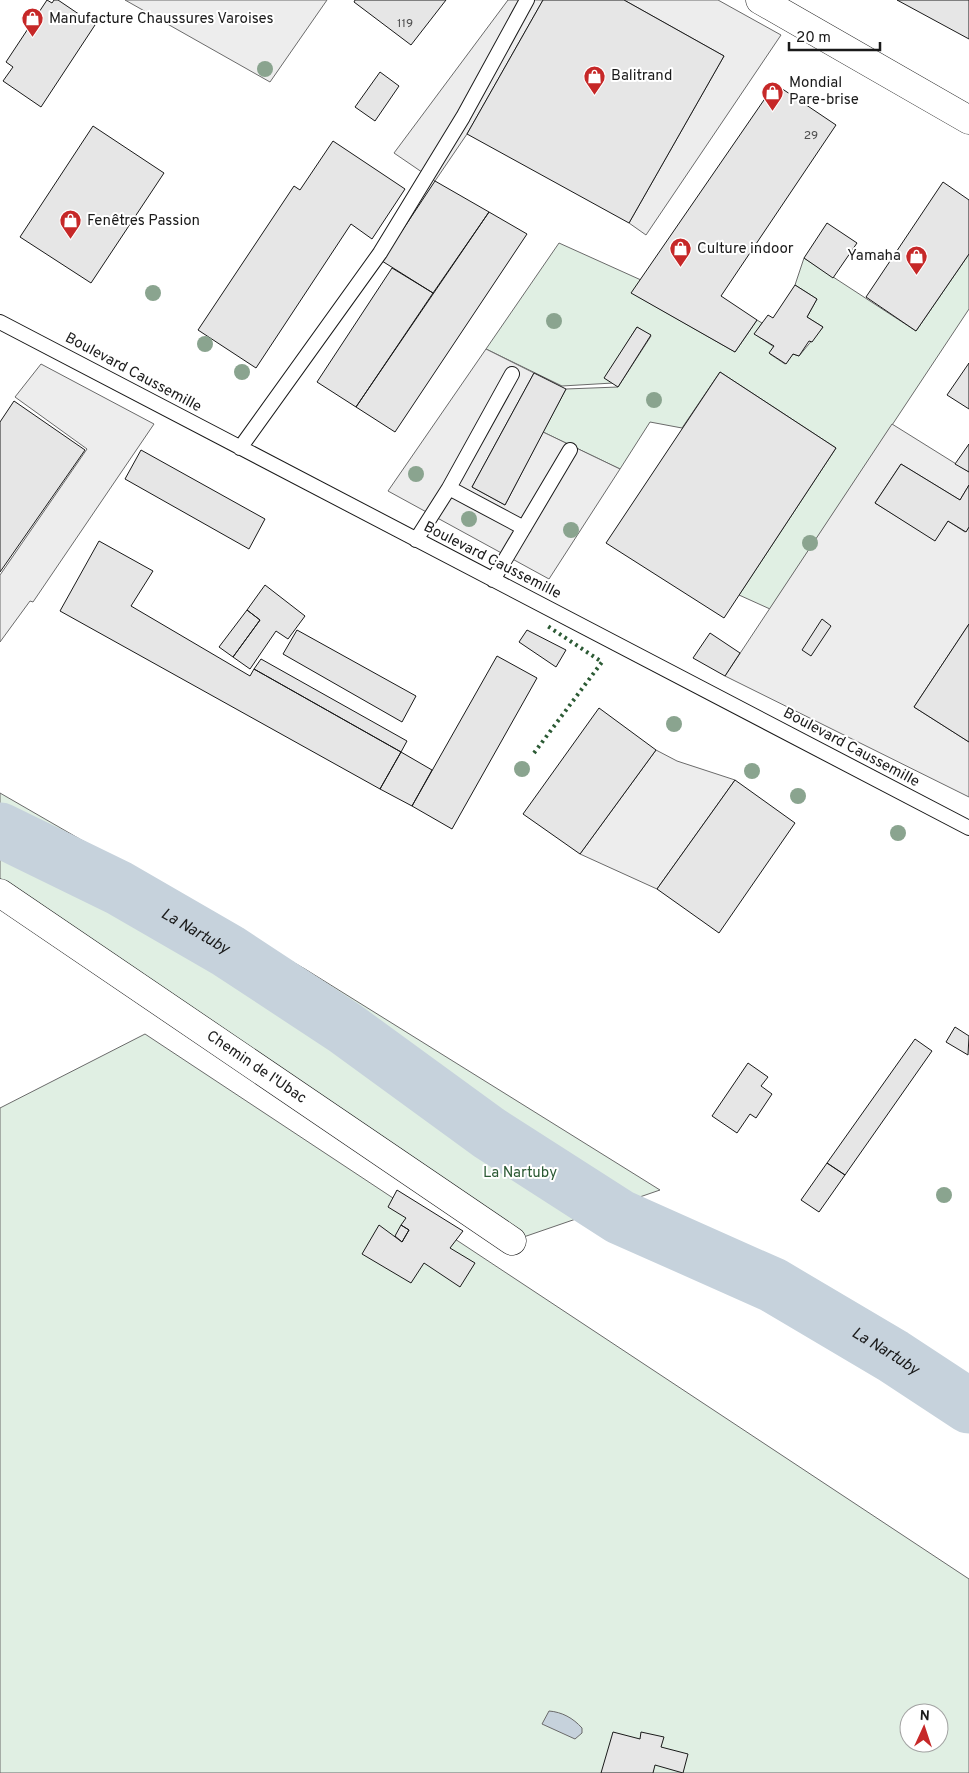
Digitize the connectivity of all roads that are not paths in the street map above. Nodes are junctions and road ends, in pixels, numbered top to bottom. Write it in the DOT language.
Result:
graph roads {
  1 [pos="527,0"];
  2 [pos="760,0"];
  3 [pos="969,120"];
  4 [pos="0,322"];
  5 [pos="512,374"];
  6 [pos="240,448"];
  7 [pos="570,450"];
  8 [pos="449,488"];
  9 [pos="524,528"];
  10 [pos="416,540"];
  11 [pos="493,580"];
  12 [pos="969,828"];
  13 [pos="0,892"];
  14 [pos="512,1241"];
  1 -- 6 [label="lane"];
  2 -- 3 [label="street"];
  4 -- 6 [label="lane, Boulevard Caussemille"];
  5 -- 8 [label="lane"];
  6 -- 10 [label="lane, Boulevard Caussemille"];
  7 -- 9 [label="lane"];
  8 -- 9 [label="lane"];
  8 -- 10 [label="lane"];
  9 -- 11 [label="lane"];
  10 -- 11 [label="lane, Boulevard Caussemille"];
  11 -- 12 [label="lane, Boulevard Caussemille"];
  13 -- 14 [label="street, Chemin de l'Ubac"];
}
